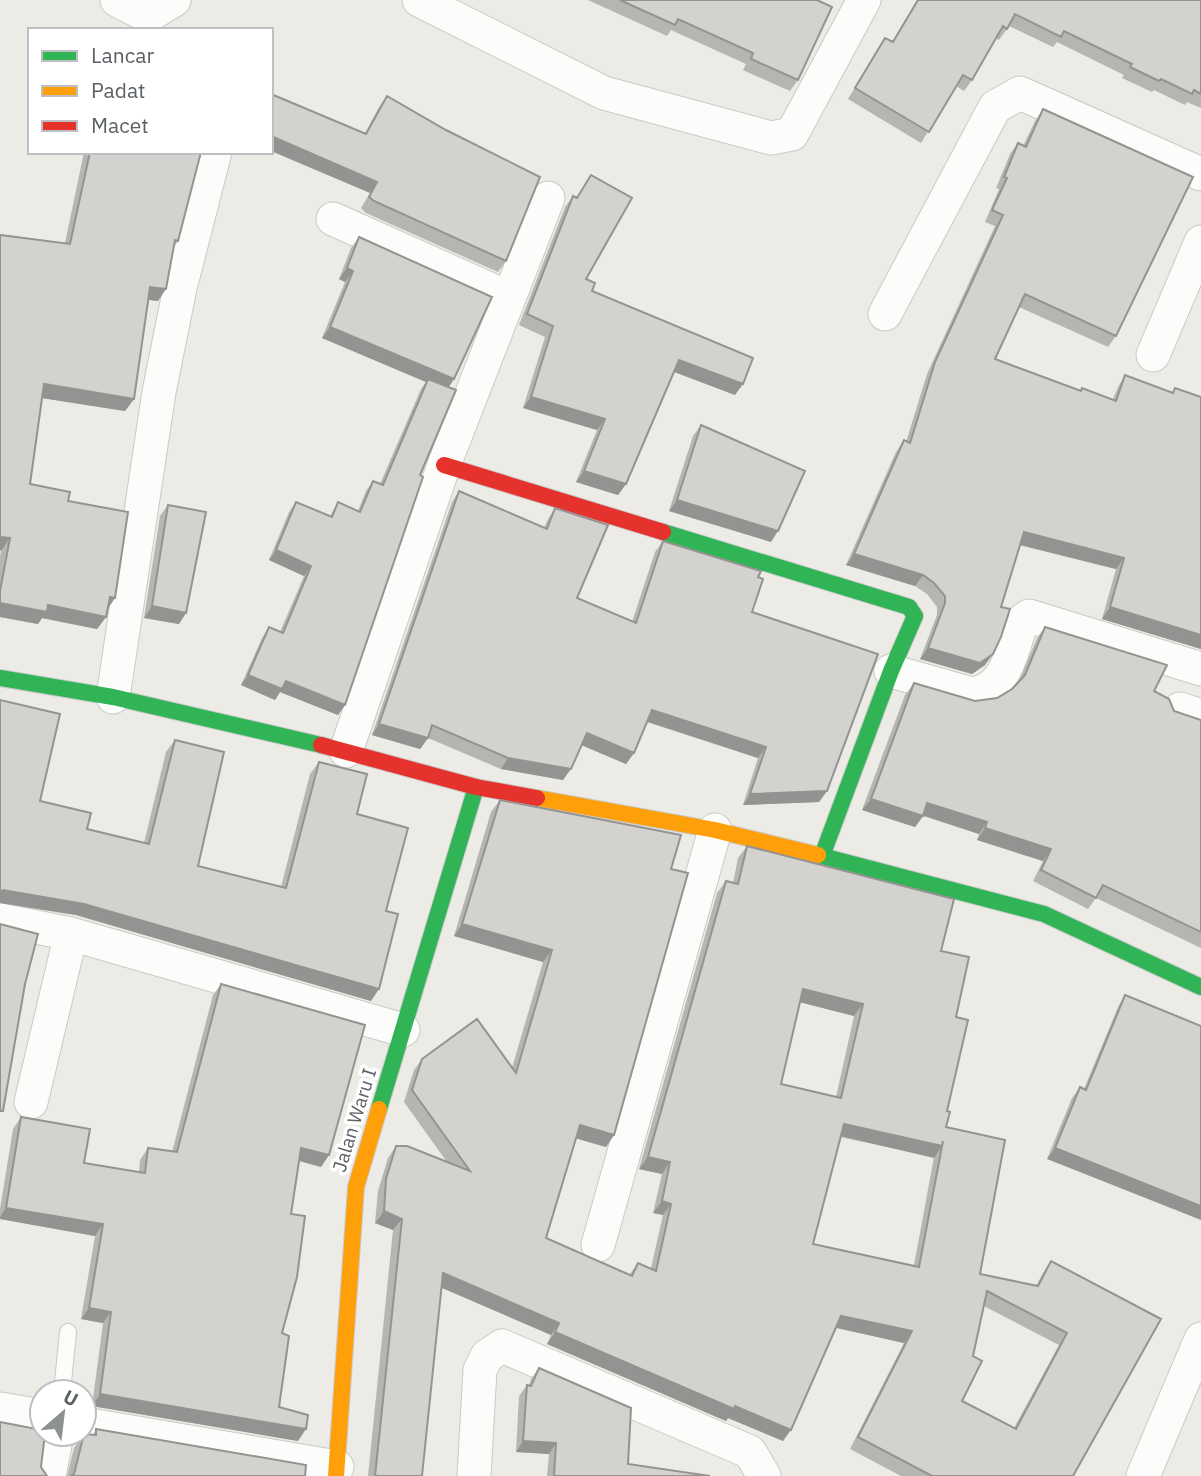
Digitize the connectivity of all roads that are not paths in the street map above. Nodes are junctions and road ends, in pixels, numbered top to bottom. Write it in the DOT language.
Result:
graph roads {
  1 [pos="117,0"];
  2 [pos="174,0"];
  3 [pos="419,0"];
  4 [pos="864,0"];
  5 [pos="214,154"];
  6 [pos="1201,174"];
  7 [pos="548,198"];
  8 [pos="333,219"];
  9 [pos="1201,242"];
  10 [pos="507,297"];
  11 [pos="885,314"];
  12 [pos="1153,355"];
  13 [pos="444,465"];
  14 [pos="1201,669"];
  15 [pos="891,671"];
  16 [pos="0,678"];
  17 [pos="113,697"];
  18 [pos="345,751"];
  19 [pos="476,787"];
  20 [pos="715,830"];
  21 [pos="822,856"];
  22 [pos="0,920"];
  23 [pos="71,934"];
  24 [pos="1201,987"];
  25 [pos="403,1030"];
  26 [pos="31,1102"];
  27 [pos="598,1245"];
  28 [pos="68,1332"];
  29 [pos="1201,1339"];
  30 [pos="63,1378"];
  31 [pos="0,1409"];
  32 [pos="28,1414"];
  33 [pos="98,1427"];
  34 [pos="54,1448"];
  35 [pos="336,1472"];
  36 [pos="49,1476"];
  37 [pos="474,1476"];
  38 [pos="764,1476"];
  39 [pos="1143,1476"];
  1 -- 2 [label="street"];
  3 -- 4 [label="street"];
  5 -- 17 [label="street"];
  6 -- 11 [label="street"];
  7 -- 10 [label="street"];
  8 -- 10 [label="street"];
  9 -- 12 [label="street"];
  10 -- 13 [label="street"];
  13 -- 15 [label="street"];
  13 -- 18 [label="street"];
  14 -- 15 [label="street"];
  15 -- 21 [label="street"];
  16 -- 17 [label="street"];
  17 -- 18 [label="street"];
  18 -- 19 [label="street"];
  19 -- 20 [label="street"];
  19 -- 25 [label="street, Jalan Waru I"];
  20 -- 21 [label="street"];
  20 -- 27 [label="street"];
  21 -- 24 [label="street"];
  22 -- 23 [label="street"];
  23 -- 25 [label="street"];
  23 -- 26 [label="street"];
  25 -- 35 [label="street, Jalan Waru I"];
  28 -- 30 [label="lane"];
  29 -- 39 [label="street"];
  31 -- 32 [label="street"];
  33 -- 35 [label="street"];
  34 -- 36 [label="street"];
  37 -- 38 [label="street"];
}
